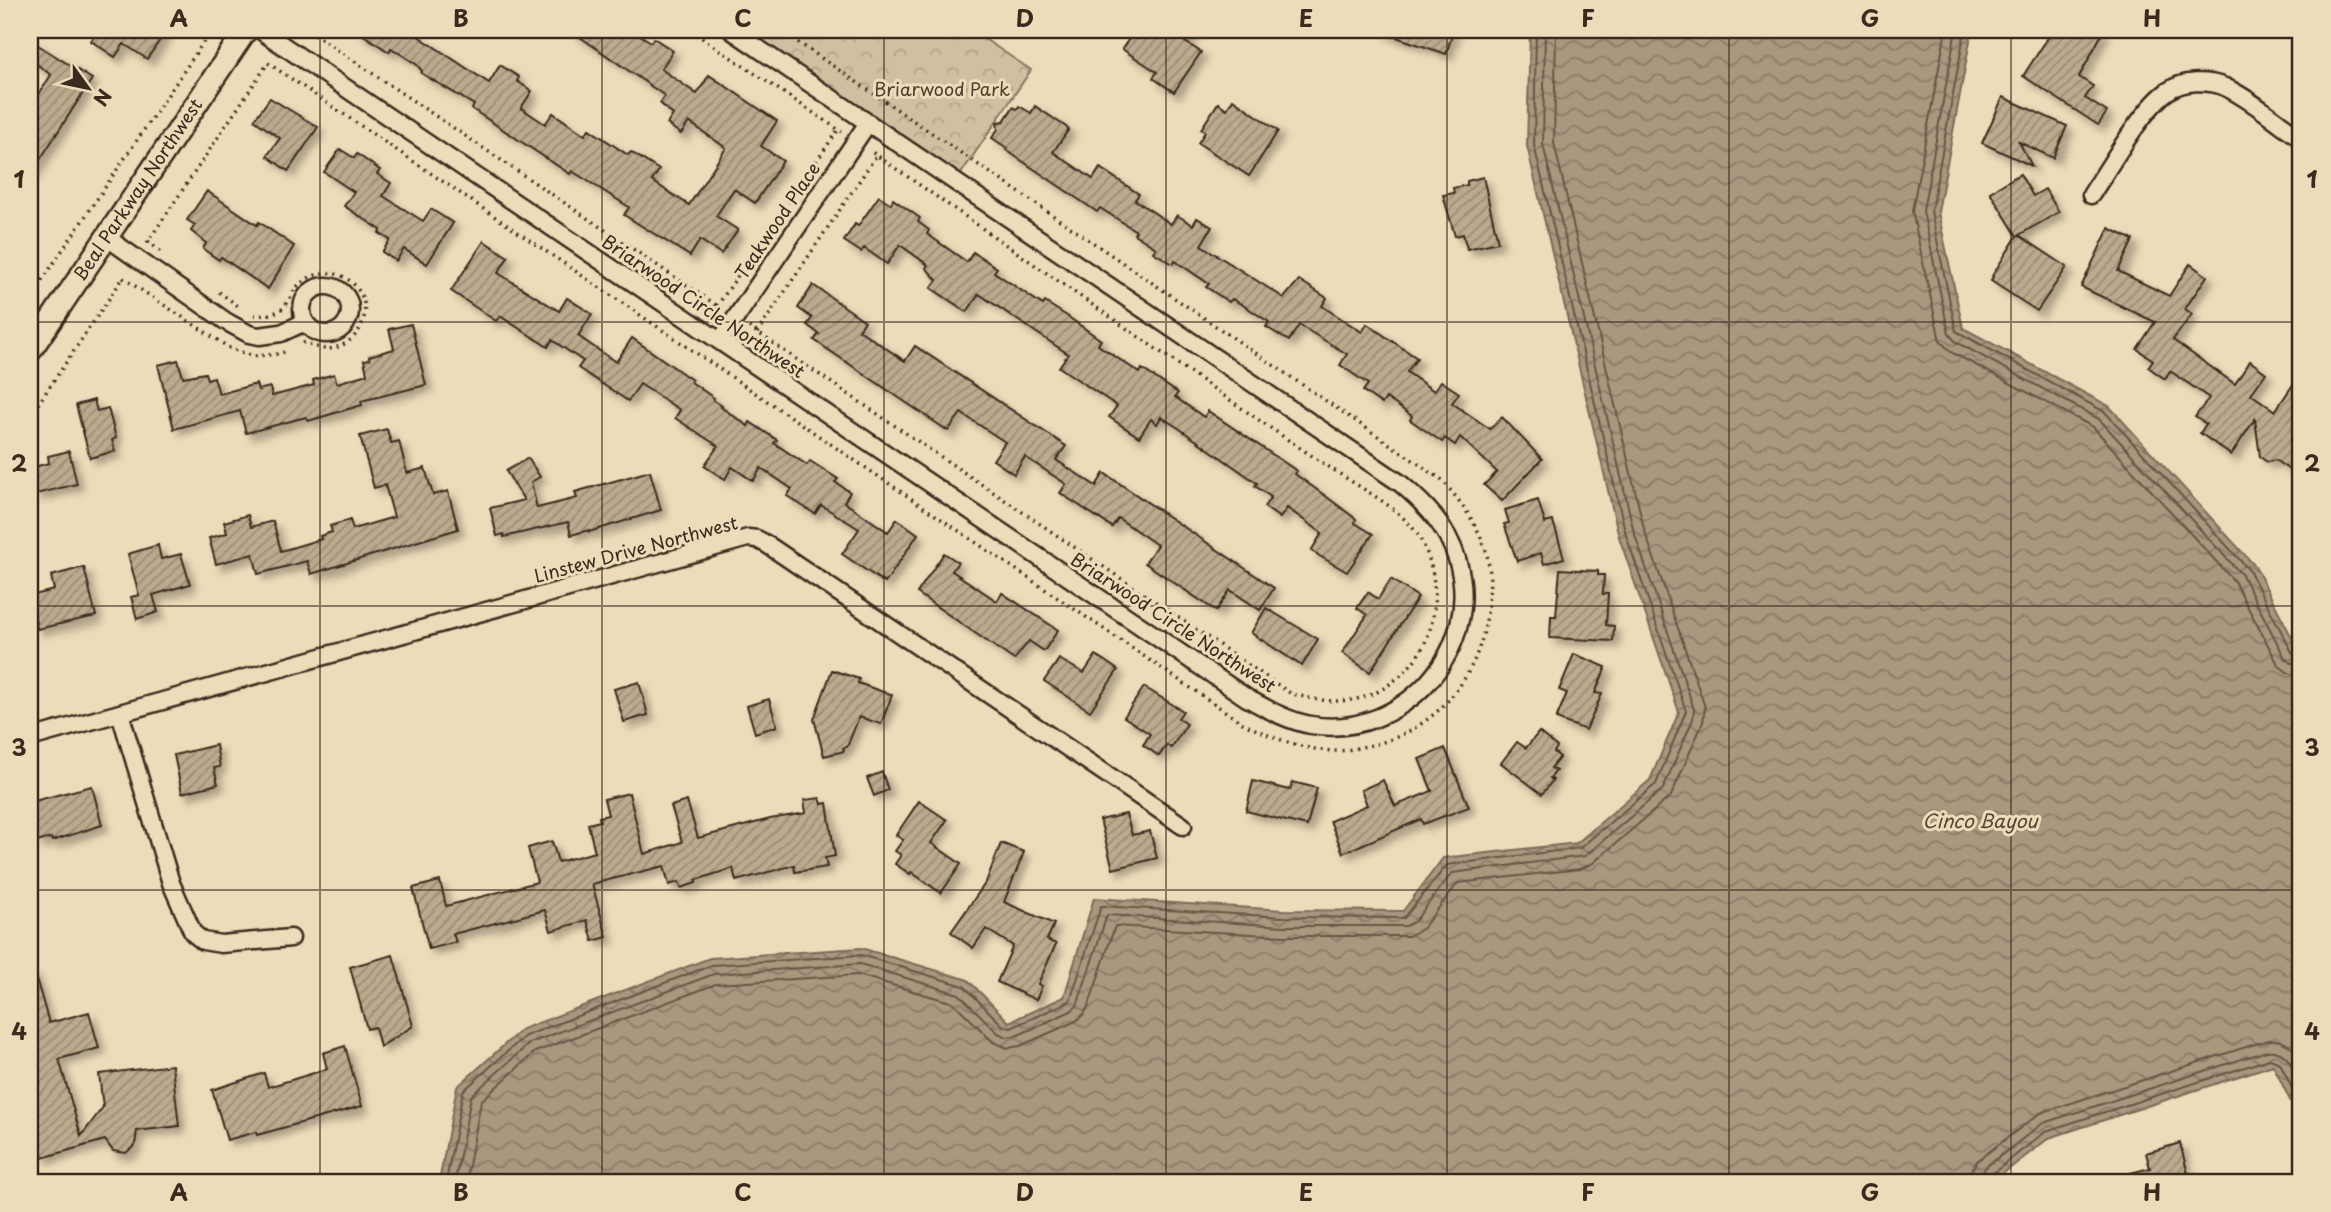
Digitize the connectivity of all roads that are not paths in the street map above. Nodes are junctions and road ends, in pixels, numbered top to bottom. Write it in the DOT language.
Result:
graph roads {
  1 [pos="246,30"];
  2 [pos="260,30"];
  3 [pos="731,30"];
  4 [pos="868,123"];
  5 [pos="2301,138"];
  6 [pos="2091,195"];
  7 [pos="106,237"];
  8 [pos="305,321"];
  9 [pos="720,341"];
  10 [pos="30,351"];
  11 [pos="120,713"];
  12 [pos="30,738"];
  13 [pos="1183,826"];
  14 [pos="291,938"];
  1 -- 7 [label="main road, Beal Parkway Northwest"];
  2 -- 9 [label="street, Briarwood Circle Northwest"];
  3 -- 4 [label="street, Briarwood Circle Northwest"];
  4 -- 9 [label="street, Teakwood Place"];
  4 -- 9 [label="street, Briarwood Circle Northwest"];
  5 -- 6 [label="street"];
  7 -- 8 [label="street"];
  7 -- 10 [label="main road, Beal Parkway Northwest"];
  11 -- 12 [label="street, Linstew Drive Northwest"];
  11 -- 13 [label="street, Linstew Drive Northwest"];
  11 -- 14 [label="street"];
}
